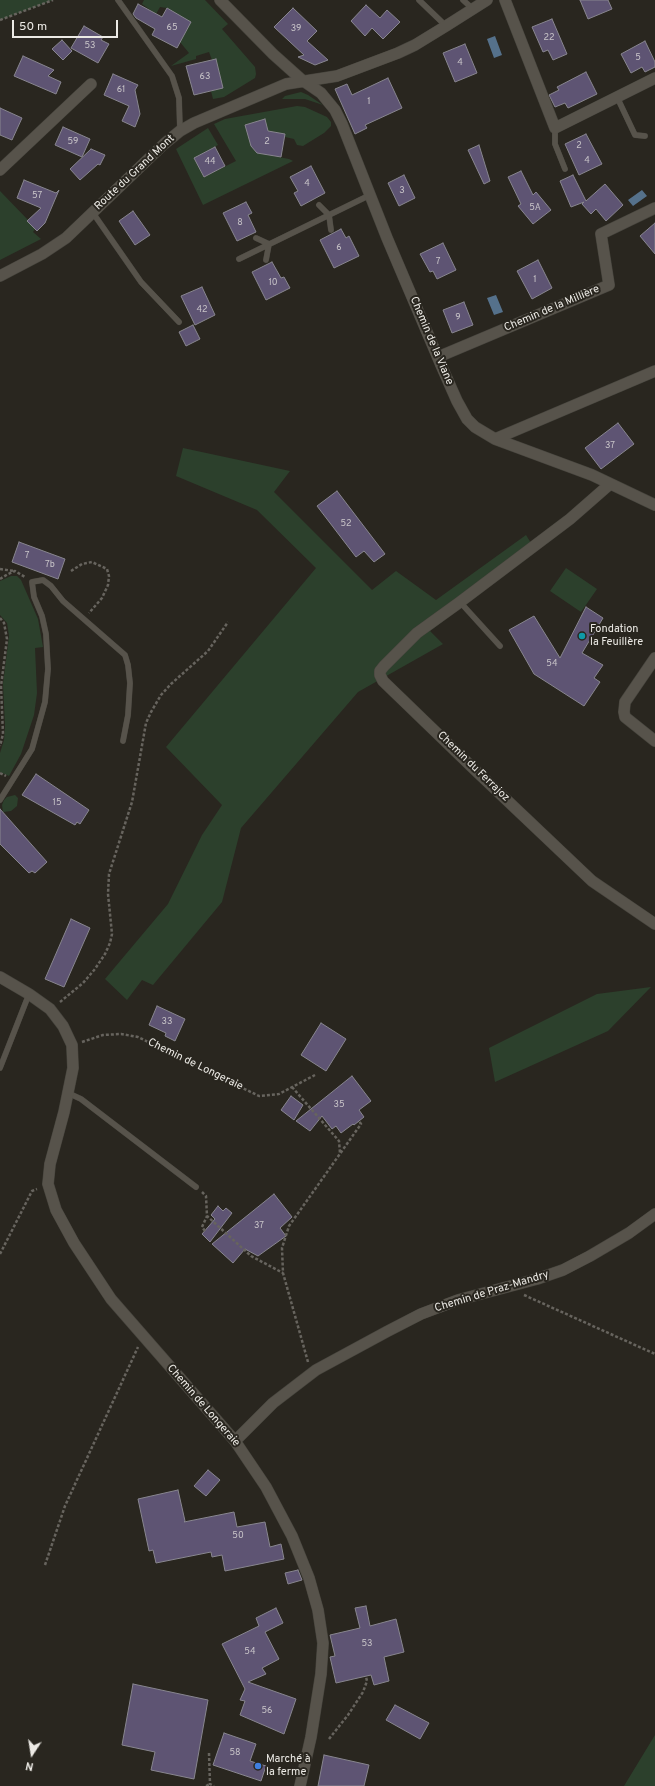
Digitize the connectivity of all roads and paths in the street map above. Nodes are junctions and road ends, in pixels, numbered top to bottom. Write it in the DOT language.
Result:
graph roads {
  1 [pos="53,0"];
  2 [pos="118,0"];
  3 [pos="220,0"];
  4 [pos="419,0"];
  5 [pos="463,0"];
  6 [pos="487,0"];
  7 [pos="505,0"];
  8 [pos="473,9"];
  9 [pos="0,20"];
  10 [pos="446,26"];
  11 [pos="655,78"];
  12 [pos="302,80"];
  13 [pos="91,84"];
  14 [pos="617,97"];
  15 [pos="555,128"];
  16 [pos="180,131"];
  17 [pos="645,136"];
  18 [pos="565,168"];
  19 [pos="0,170"];
  20 [pos="370,195"];
  21 [pos="319,205"];
  22 [pos="655,208"];
  23 [pos="93,213"];
  24 [pos="329,215"];
  25 [pos="331,230"];
  26 [pos="256,238"];
  27 [pos="269,244"];
  28 [pos="239,258"];
  29 [pos="266,260"];
  30 [pos="0,276"];
  31 [pos="179,322"];
  32 [pos="438,357"];
  33 [pos="655,371"];
  34 [pos="495,439"];
  35 [pos="610,484"];
  36 [pos="655,505"];
  37 [pos="0,569"];
  38 [pos="71,570"];
  39 [pos="15,571"];
  40 [pos="0,579"];
  41 [pos="32,582"];
  42 [pos="460,602"];
  43 [pos="82,617"];
  44 [pos="0,618"];
  45 [pos="228,622"];
  46 [pos="500,646"];
  47 [pos="655,658"];
  48 [pos="123,741"];
  49 [pos="655,741"];
  50 [pos="0,746"];
  51 [pos="0,800"];
  52 [pos="655,924"];
  53 [pos="0,977"];
  54 [pos="29,994"];
  55 [pos="50,1009"];
  56 [pos="72,1045"];
  57 [pos="0,1068"];
  58 [pos="315,1075"];
  59 [pos="292,1087"];
  60 [pos="68,1093"];
  61 [pos="359,1121"];
  62 [pos="340,1153"];
  63 [pos="48,1184"];
  64 [pos="196,1187"];
  65 [pos="655,1214"];
  66 [pos="207,1216"];
  67 [pos="205,1231"];
  68 [pos="0,1254"];
  69 [pos="283,1273"];
  70 [pos="507,1287"];
  71 [pos="143,1336"];
  72 [pos="655,1354"];
  73 [pos="311,1374"];
  74 [pos="235,1440"];
  75 [pos="45,1566"];
  76 [pos="366,1677"];
  77 [pos="328,1739"];
  78 [pos="209,1753"];
  79 [pos="210,1784"];
  80 [pos="206,1786"];
  81 [pos="214,1786"];
  82 [pos="300,1786"];
  1 -- 9 [label="path"];
  2 -- 16 [label="lane"];
  3 -- 12 [label="street, Chemin de la Viane"];
  4 -- 10 [label="lane"];
  5 -- 8 [label="lane"];
  6 -- 8 [label="street, Route du Grand Mont"];
  7 -- 15 [label="street"];
  8 -- 10 [label="street, Route du Grand Mont"];
  10 -- 12 [label="street, Route du Grand Mont"];
  11 -- 14 [label="street"];
  12 -- 16 [label="street, Route du Grand Mont"];
  12 -- 20 [label="street, Chemin de la Viane"];
  13 -- 19 [label="street"];
  14 -- 15 [label="street"];
  14 -- 17 [label="lane"];
  15 -- 18 [label="lane"];
  16 -- 23 [label="street, Route du Grand Mont"];
  20 -- 24 [label="lane"];
  20 -- 32 [label="street, Chemin de la Viane"];
  21 -- 24 [label="lane"];
  22 -- 32 [label="street, Chemin de la Millière"];
  23 -- 30 [label="street, Route du Grand Mont"];
  23 -- 31 [label="lane"];
  24 -- 25 [label="lane"];
  24 -- 27 [label="lane"];
  26 -- 27 [label="lane"];
  27 -- 28 [label="lane"];
  27 -- 29 [label="lane"];
  32 -- 34 [label="street, Chemin de la Viane"];
  33 -- 34 [label="street"];
  34 -- 35 [label="street, Chemin de la Viane"];
  35 -- 36 [label="street, Chemin de la Viane"];
  35 -- 42 [label="street"];
  37 -- 39 [label="path"];
  38 -- 43 [label="path"];
  39 -- 40 [label="path"];
  39 -- 41 [label="path"];
  41 -- 43 [label="lane"];
  41 -- 51 [label="lane"];
  42 -- 46 [label="lane"];
  42 -- 52 [label="street, Chemin du Ferrajoz"];
  43 -- 48 [label="lane"];
  44 -- 50 [label="path"];
  45 -- 55 [label="path"];
  47 -- 49 [label="street"];
  53 -- 54 [label="street, Chemin de Longeraie"];
  54 -- 55 [label="street, Chemin de Longeraie"];
  54 -- 57 [label="lane"];
  55 -- 56 [label="street, Chemin de Longeraie"];
  56 -- 59 [label="path, Chemin de Longeraie"];
  56 -- 60 [label="street, Chemin de Longeraie"];
  58 -- 59 [label="path, Chemin de Longeraie"];
  59 -- 62 [label="path"];
  60 -- 63 [label="street, Chemin de Longeraie"];
  60 -- 64 [label="lane"];
  61 -- 62 [label="path"];
  62 -- 69 [label="path"];
  63 -- 68 [label="path"];
  63 -- 71 [label="street, Chemin de Longeraie"];
  64 -- 66 [label="path"];
  65 -- 70 [label="street, Chemin de Praz-Mandry"];
  66 -- 67 [label="path"];
  66 -- 69 [label="path"];
  69 -- 73 [label="path"];
  70 -- 72 [label="path"];
  70 -- 73 [label="street, Chemin de Praz-Mandry"];
  71 -- 74 [label="street, Chemin de Longeraie"];
  71 -- 75 [label="path"];
  73 -- 74 [label="street, Chemin de Praz-Mandry"];
  74 -- 82 [label="street, Chemin de Longeraie"];
  76 -- 77 [label="path"];
  78 -- 79 [label="path"];
  79 -- 80 [label="path"];
  79 -- 81 [label="path"];
}
